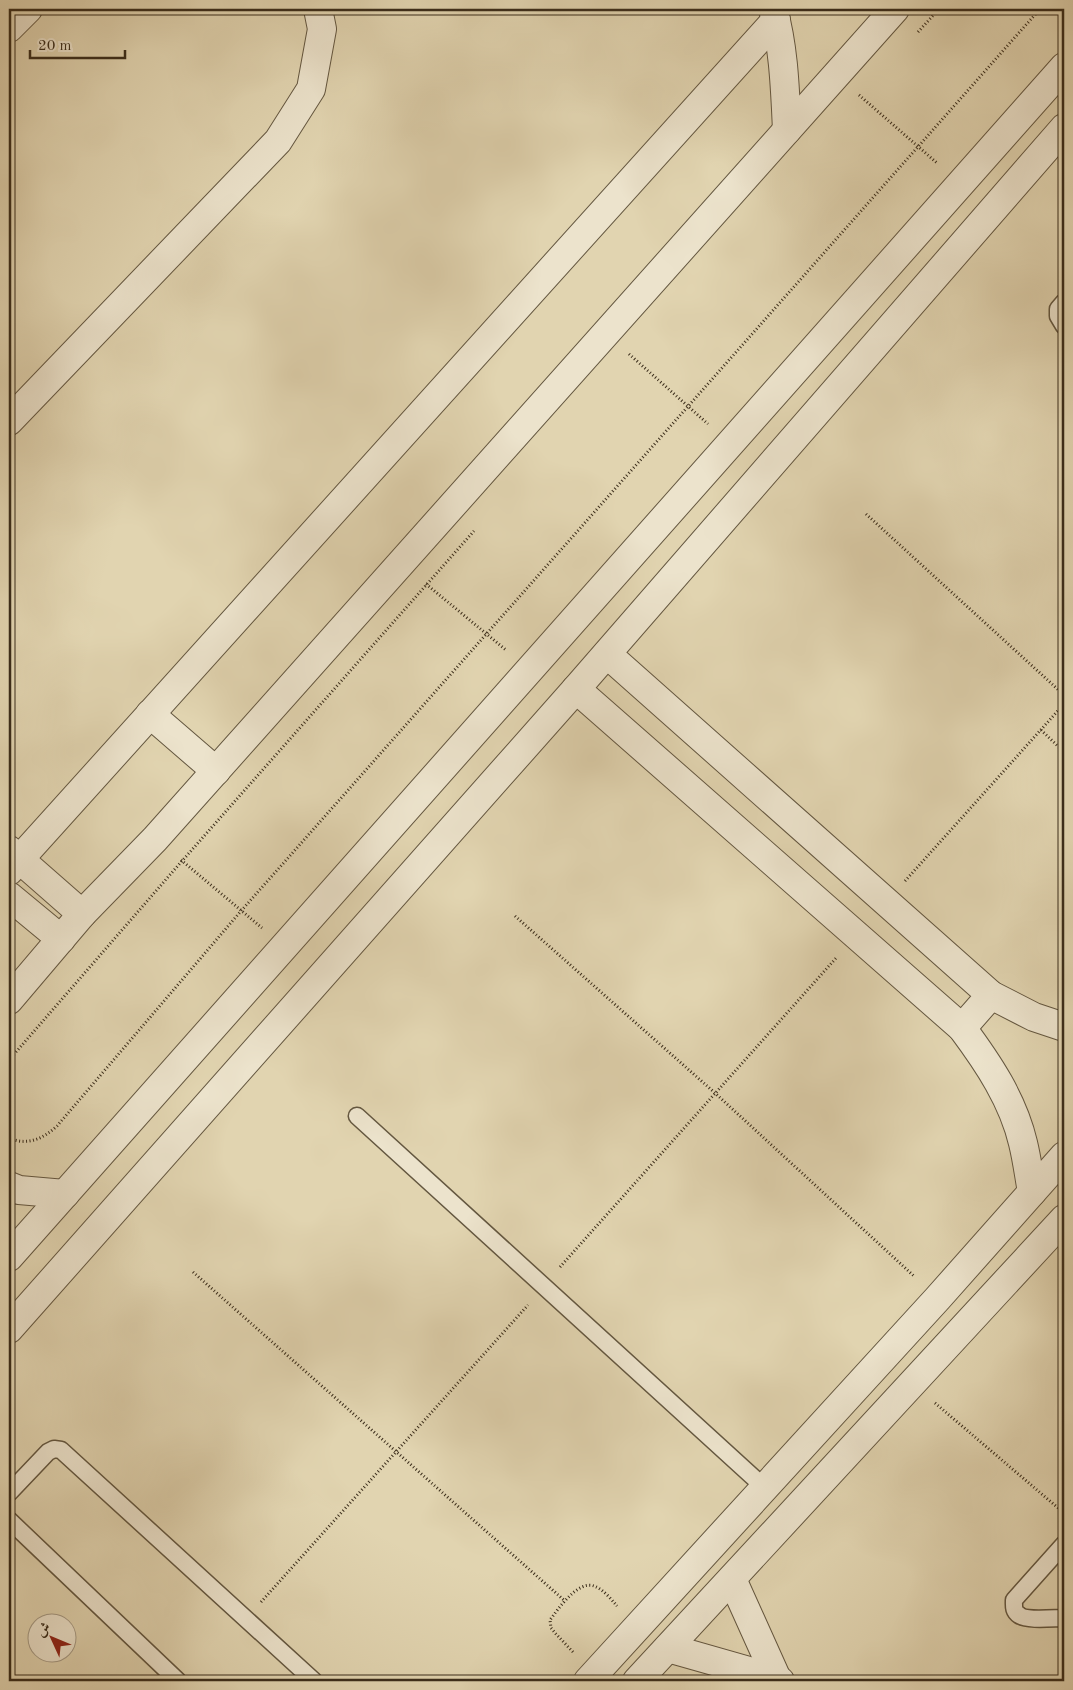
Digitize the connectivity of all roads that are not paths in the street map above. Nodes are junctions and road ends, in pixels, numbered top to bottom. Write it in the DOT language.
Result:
graph roads {
  1 [pos="318,9"];
  2 [pos="895,9"];
  3 [pos="774,14"];
  4 [pos="1064,67"];
  5 [pos="1064,128"];
  6 [pos="786,130"];
  7 [pos="1064,302"];
  8 [pos="1064,326"];
  9 [pos="9,422"];
  10 [pos="607,654"];
  11 [pos="576,689"];
  12 [pos="150,714"];
  13 [pos="216,771"];
  14 [pos="12,860"];
  15 [pos="9,896"];
  16 [pos="82,914"];
  17 [pos="61,939"];
  18 [pos="991,995"];
  19 [pos="9,1000"];
  20 [pos="1064,1027"];
  21 [pos="962,1028"];
  22 [pos="357,1116"];
  23 [pos="1064,1156"];
  24 [pos="9,1186"];
  25 [pos="1032,1192"];
  26 [pos="65,1194"];
  27 [pos="1064,1219"];
  28 [pos="9,1257"];
  29 [pos="9,1329"];
  30 [pos="764,1487"];
  31 [pos="9,1493"];
  32 [pos="9,1520"];
  33 [pos="1064,1544"];
  34 [pos="732,1579"];
  35 [pos="1064,1618"];
  36 [pos="668,1648"];
  37 [pos="592,1677"];
  38 [pos="778,1680"];
  39 [pos="178,1681"];
  40 [pos="314,1681"];
  41 [pos="637,1681"];
  1 -- 9 [label="street"];
  2 -- 6 [label="street"];
  3 -- 6 [label="street"];
  3 -- 12 [label="street"];
  4 -- 26 [label="street"];
  5 -- 10 [label="street"];
  6 -- 13 [label="street"];
  7 -- 8 [label="lane"];
  10 -- 11 [label="street"];
  10 -- 18 [label="street"];
  11 -- 21 [label="street"];
  11 -- 29 [label="street"];
  12 -- 13 [label="street"];
  12 -- 14 [label="street"];
  13 -- 16 [label="street"];
  14 -- 16 [label="street"];
  15 -- 17 [label="street"];
  16 -- 17 [label="street"];
  17 -- 19 [label="street"];
  18 -- 20 [label="street"];
  18 -- 21 [label="street"];
  21 -- 25 [label="street"];
  22 -- 30 [label="lane"];
  23 -- 25 [label="street"];
  24 -- 26 [label="street"];
  25 -- 30 [label="street"];
  26 -- 28 [label="street"];
  27 -- 34 [label="street"];
  30 -- 37 [label="street"];
  31 -- 40 [label="lane"];
  32 -- 39 [label="lane"];
  33 -- 35 [label="lane"];
  34 -- 36 [label="street"];
  34 -- 38 [label="street"];
  36 -- 38 [label="street"];
  36 -- 41 [label="street"];
}
